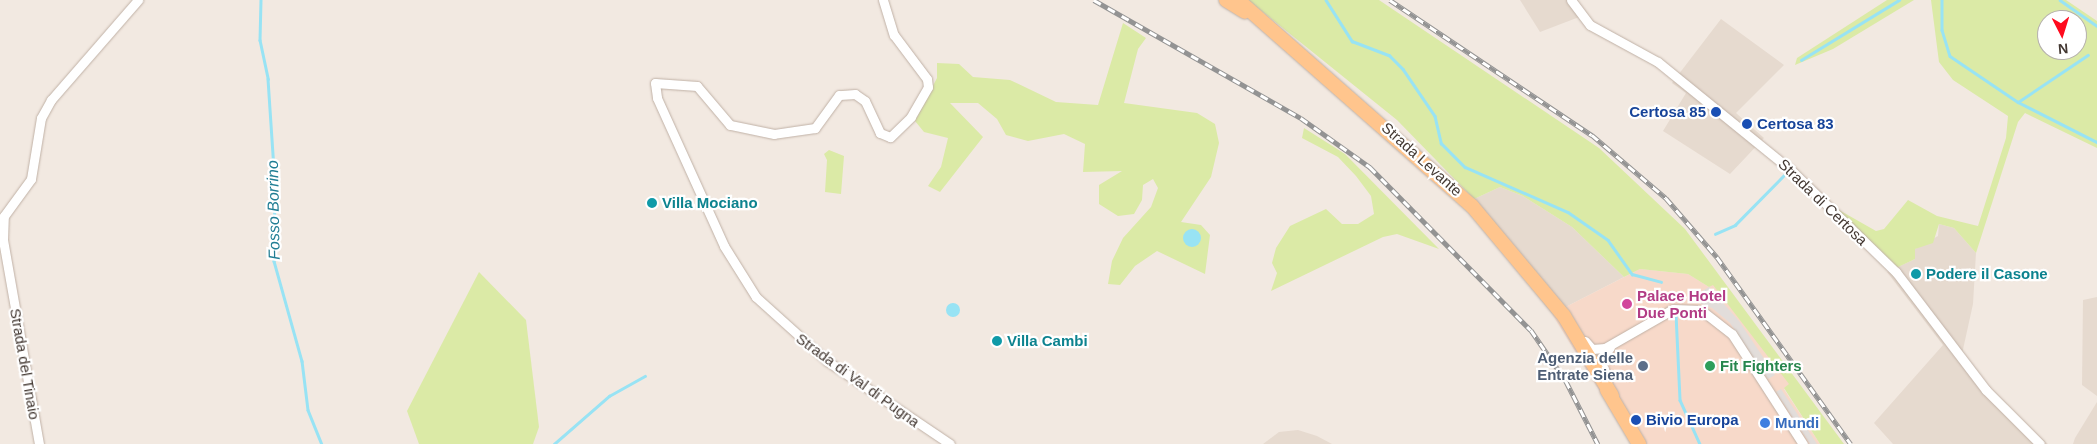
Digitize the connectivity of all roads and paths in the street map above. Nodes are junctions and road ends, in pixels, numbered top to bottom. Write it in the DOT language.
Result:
graph roads {
  1 [pos="138,0"];
  2 [pos="883,0"];
  3 [pos="1226,0"];
  4 [pos="1238,0"];
  5 [pos="1571,0"];
  6 [pos="1271,29"];
  7 [pos="1555,307"];
  8 [pos="1572,328"];
  9 [pos="1612,345"];
  10 [pos="1610,391"];
  11 [pos="39,444"];
  12 [pos="950,444"];
  13 [pos="1640,444"];
  14 [pos="1803,444"];
  15 [pos="2040,444"];
  1 -- 11 [label="street, Strada del Tinaio"];
  2 -- 12 [label="street, Strada di Val di Pugna"];
  3 -- 6 [label="main road, Strada Levante"];
  4 -- 6 [label="main road, Strada Levante"];
  5 -- 15 [label="street, Strada di Certosa"];
  6 -- 7 [label="main road, Strada Levante"];
  7 -- 8 [label="main road, Strada Levante"];
  7 -- 10 [label="main road, Strada Levante"];
  8 -- 9 [label="street"];
  8 -- 10 [label="main road, Strada Levante"];
  9 -- 10 [label="street"];
  9 -- 14 [label="street"];
  10 -- 13 [label="main road, Strada Levante"];
}
